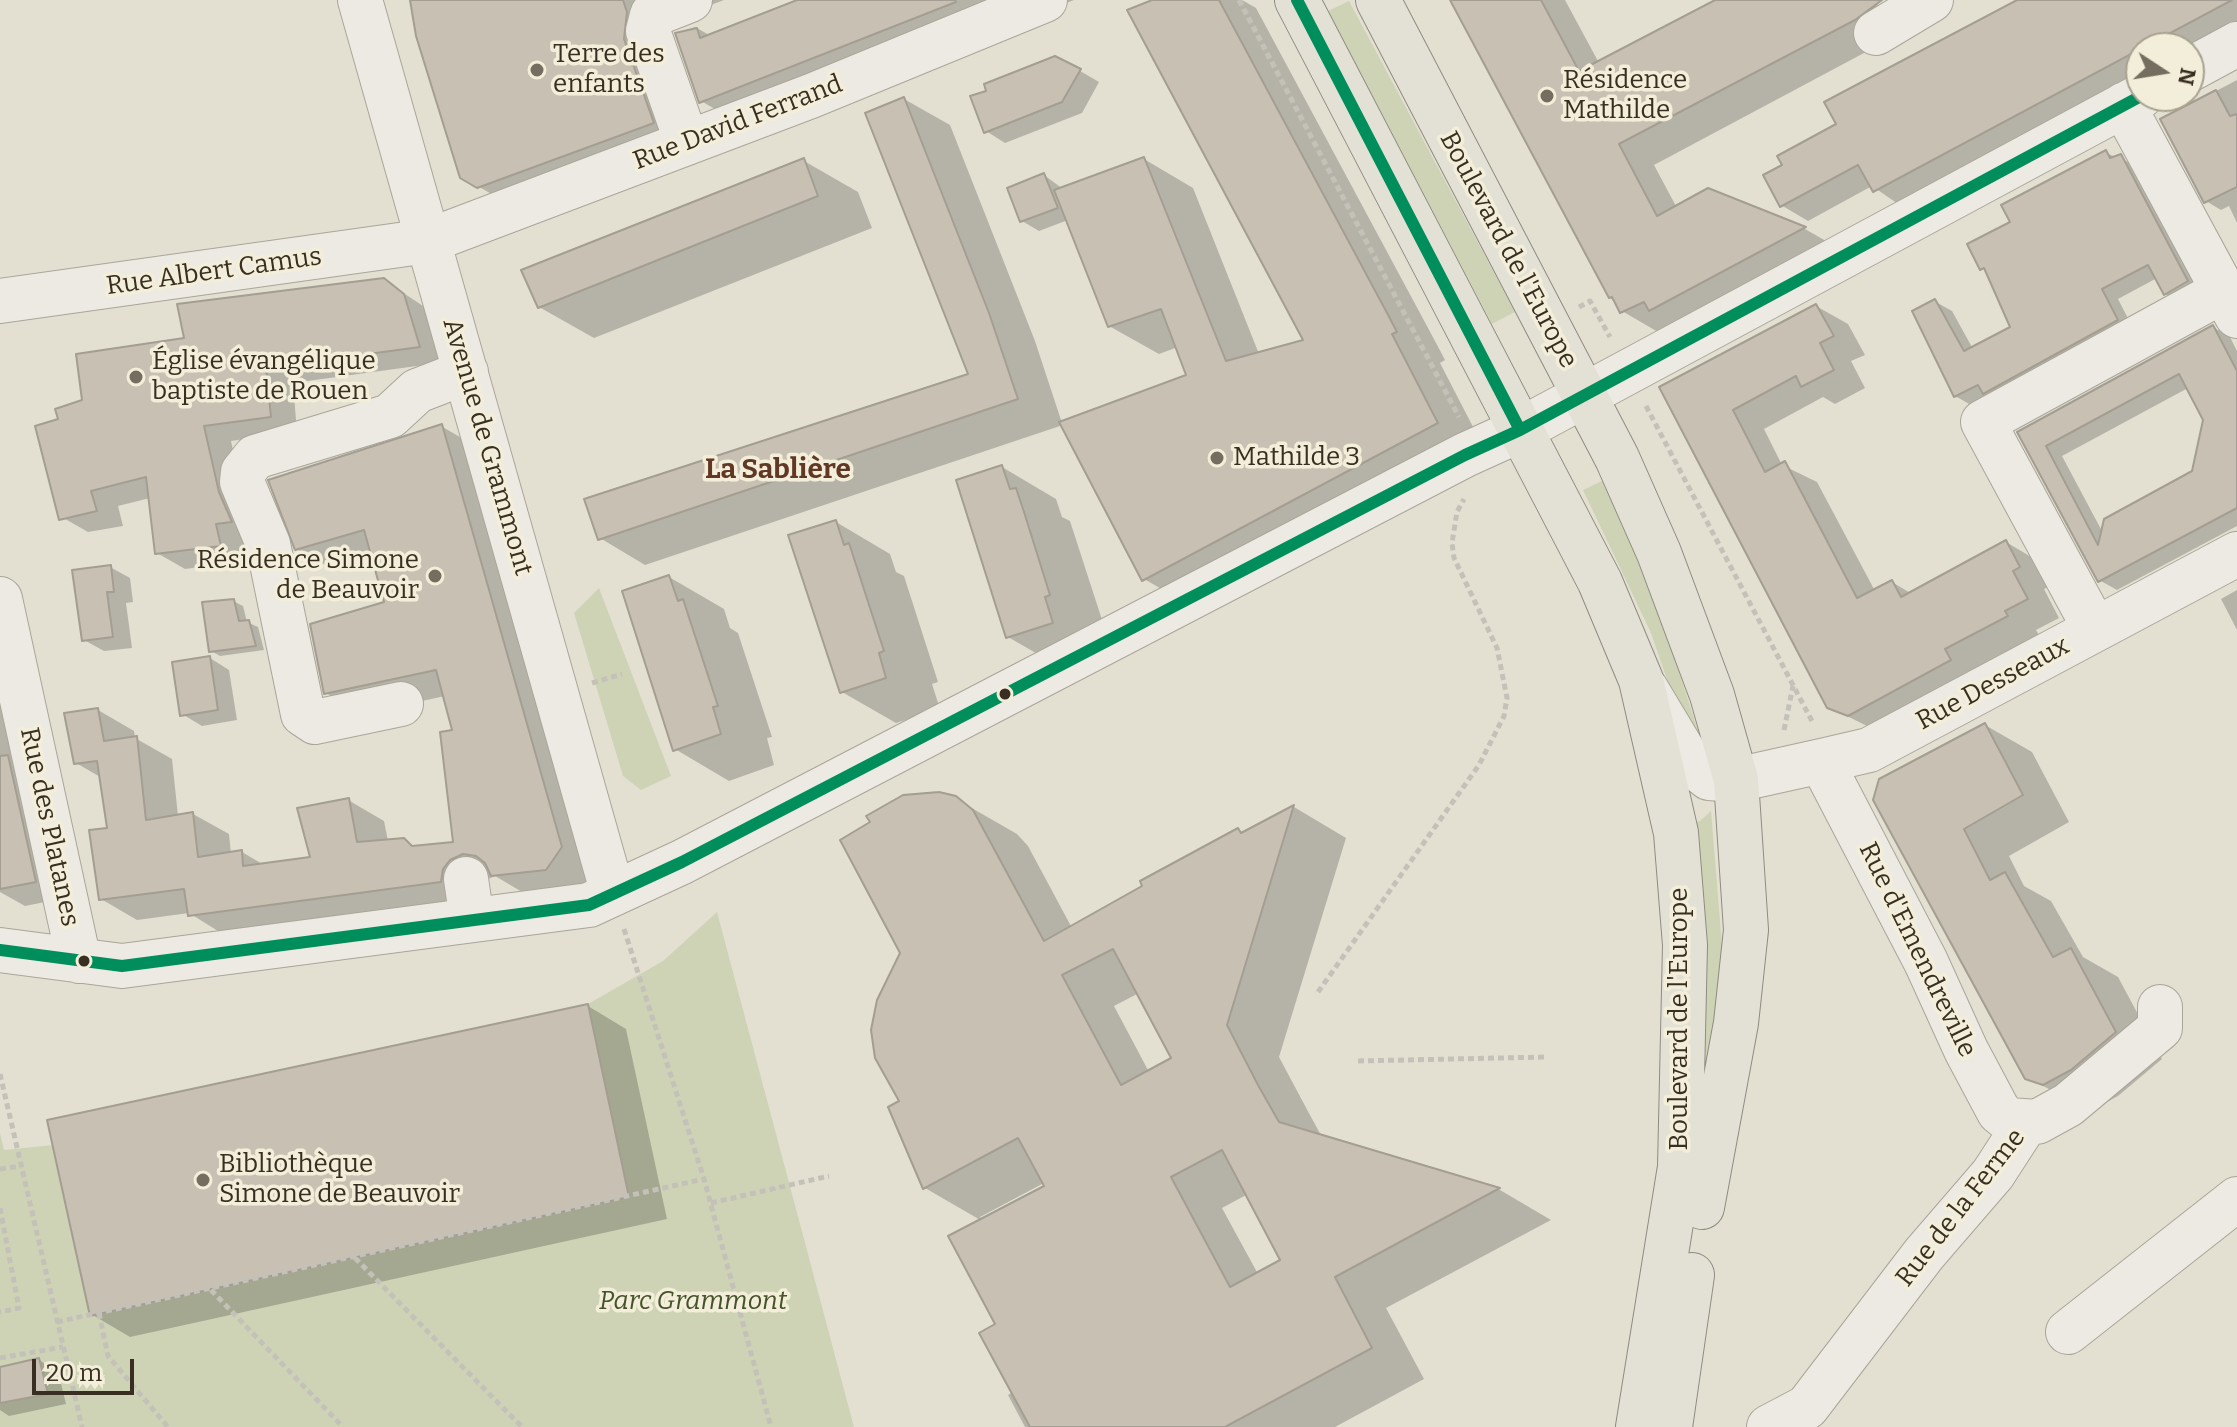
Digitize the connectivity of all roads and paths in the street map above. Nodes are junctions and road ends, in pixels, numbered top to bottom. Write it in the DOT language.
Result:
graph roads {
  1 [pos="360,0"];
  2 [pos="690,0"];
  3 [pos="1045,0"];
  4 [pos="1239,0"];
  5 [pos="1297,0"];
  6 [pos="1378,0"];
  7 [pos="1921,3"];
  8 [pos="1876,33"];
  9 [pos="2237,44"];
  10 [pos="2205,61"];
  11 [pos="2125,104"];
  12 [pos="2138,112"];
  13 [pos="687,143"];
  14 [pos="428,241"];
  15 [pos="0,301"];
  16 [pos="2230,304"];
  17 [pos="466,372"];
  18 [pos="1585,396"];
  19 [pos="1462,424"];
  20 [pos="1520,430"];
  21 [pos="1660,434"];
  22 [pos="1470,489"];
  23 [pos="2237,554"];
  24 [pos="0,599"];
  25 [pos="2095,629"];
  26 [pos="1641,680"];
  27 [pos="401,704"];
  28 [pos="1783,739"];
  29 [pos="1826,760"];
  30 [pos="1736,780"];
  31 [pos="613,894"];
  32 [pos="0,950"];
  33 [pos="79,961"];
  34 [pos="1318,992"];
  35 [pos="2160,1007"];
  36 [pos="1546,1057"];
  37 [pos="1358,1061"];
  38 [pos="0,1074"];
  39 [pos="2026,1123"];
  40 [pos="21,1166"];
  41 [pos="0,1169"];
  42 [pos="829,1176"];
  43 [pos="704,1179"];
  44 [pos="2237,1199"];
  45 [pos="711,1203"];
  46 [pos="0,1208"];
  47 [pos="355,1258"];
  48 [pos="210,1289"];
  49 [pos="0,1312"];
  50 [pos="99,1313"];
  51 [pos="57,1322"];
  52 [pos="2068,1332"];
  53 [pos="63,1347"];
  54 [pos="1666,1347"];
  55 [pos="0,1358"];
  56 [pos="82,1427"];
  57 [pos="168,1427"];
  58 [pos="343,1427"];
  59 [pos="522,1427"];
  60 [pos="771,1427"];
  61 [pos="1638,1427"];
  62 [pos="1670,1427"];
  63 [pos="1769,1427"];
  1 -- 14 [label="street, Avenue de Grammont"];
  2 -- 13 [label="street"];
  3 -- 13 [label="street, Rue David Ferrand"];
  4 -- 19 [label="path"];
  5 -- 20 [label="main road, Boulevard de l'Europe"];
  6 -- 18 [label="main road, Boulevard de l'Europe"];
  7 -- 8 [label="street"];
  9 -- 10 [label="street"];
  11 -- 18 [label="street"];
  12 -- 16 [label="street"];
  13 -- 14 [label="street, Rue David Ferrand"];
  14 -- 15 [label="street, Rue Albert Camus"];
  14 -- 17 [label="street, Avenue de Grammont"];
  16 -- 25 [label="street"];
  17 -- 27 [label="street"];
  17 -- 31 [label="street, Avenue de Grammont"];
  18 -- 20 [label="street"];
  18 -- 30 [label="main road, Boulevard de l'Europe"];
  20 -- 26 [label="main road, Boulevard de l'Europe"];
  20 -- 31 [label="street"];
  21 -- 28 [label="path"];
  22 -- 34 [label="path"];
  23 -- 25 [label="street, Rue Desseaux"];
  24 -- 33 [label="street, Rue des Platanes"];
  25 -- 29 [label="street, Rue Desseaux"];
  26 -- 30 [label="street"];
  26 -- 54 [label="main road, Boulevard de l'Europe"];
  29 -- 30 [label="street, Rue Desseaux"];
  29 -- 39 [label="street, Rue d'Emendreville"];
  30 -- 54 [label="main road, Boulevard de l'Europe"];
  31 -- 33 [label="street"];
  31 -- 43 [label="path"];
  32 -- 33 [label="street"];
  35 -- 39 [label="street, Rue de la Ferme"];
  36 -- 37 [label="path"];
  38 -- 40 [label="path"];
  39 -- 63 [label="street, Rue de la Ferme"];
  40 -- 41 [label="path"];
  40 -- 51 [label="path"];
  42 -- 45 [label="path"];
  43 -- 45 [label="path"];
  43 -- 47 [label="path"];
  44 -- 52 [label="street"];
  45 -- 60 [label="path"];
  46 -- 49 [label="path"];
  47 -- 48 [label="path"];
  47 -- 59 [label="path"];
  48 -- 50 [label="path"];
  48 -- 58 [label="path"];
  50 -- 51 [label="path"];
  50 -- 57 [label="path"];
  51 -- 53 [label="path"];
  53 -- 55 [label="path"];
  53 -- 56 [label="path"];
  54 -- 61 [label="main road"];
  54 -- 62 [label="main road"];
}
